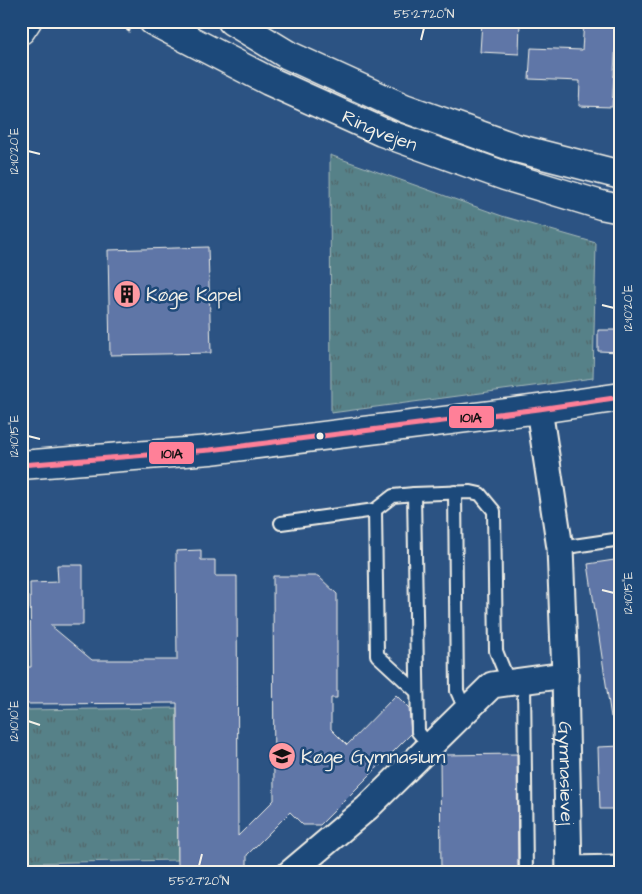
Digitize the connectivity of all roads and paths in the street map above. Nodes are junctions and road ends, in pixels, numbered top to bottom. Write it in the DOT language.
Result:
graph roads {
  1 [pos="27,21"];
  2 [pos="153,21"];
  3 [pos="232,21"];
  4 [pos="21,30"];
  5 [pos="621,175"];
  6 [pos="621,209"];
  7 [pos="621,397"];
  8 [pos="539,409"];
  9 [pos="21,465"];
  10 [pos="455,492"];
  11 [pos="414,494"];
  12 [pos="374,510"];
  13 [pos="281,523"];
  14 [pos="621,539"];
  15 [pos="560,548"];
  16 [pos="565,675"];
  17 [pos="516,682"];
  18 [pos="417,692"];
  19 [pos="466,711"];
  20 [pos="430,746"];
  21 [pos="619,870"];
  22 [pos="569,871"];
  23 [pos="290,873"];
  24 [pos="526,873"];
  1 -- 4 [label="main road"];
  2 -- 6 [label="main road, Ringvejen"];
  3 -- 5 [label="main road, Ringvejen"];
  7 -- 8 [label="main road"];
  8 -- 9 [label="main road"];
  8 -- 15 [label="street, Gymnasievej"];
  10 -- 11 [label="lane"];
  10 -- 17 [label="lane"];
  10 -- 19 [label="lane"];
  11 -- 12 [label="lane"];
  11 -- 18 [label="lane"];
  12 -- 13 [label="lane"];
  12 -- 18 [label="lane"];
  14 -- 15 [label="lane"];
  15 -- 16 [label="street, Gymnasievej"];
  16 -- 17 [label="street"];
  16 -- 22 [label="street, Gymnasievej"];
  17 -- 19 [label="street"];
  17 -- 24 [label="lane"];
  18 -- 20 [label="lane"];
  19 -- 20 [label="street"];
  20 -- 23 [label="street"];
  21 -- 22 [label="street"];
}
